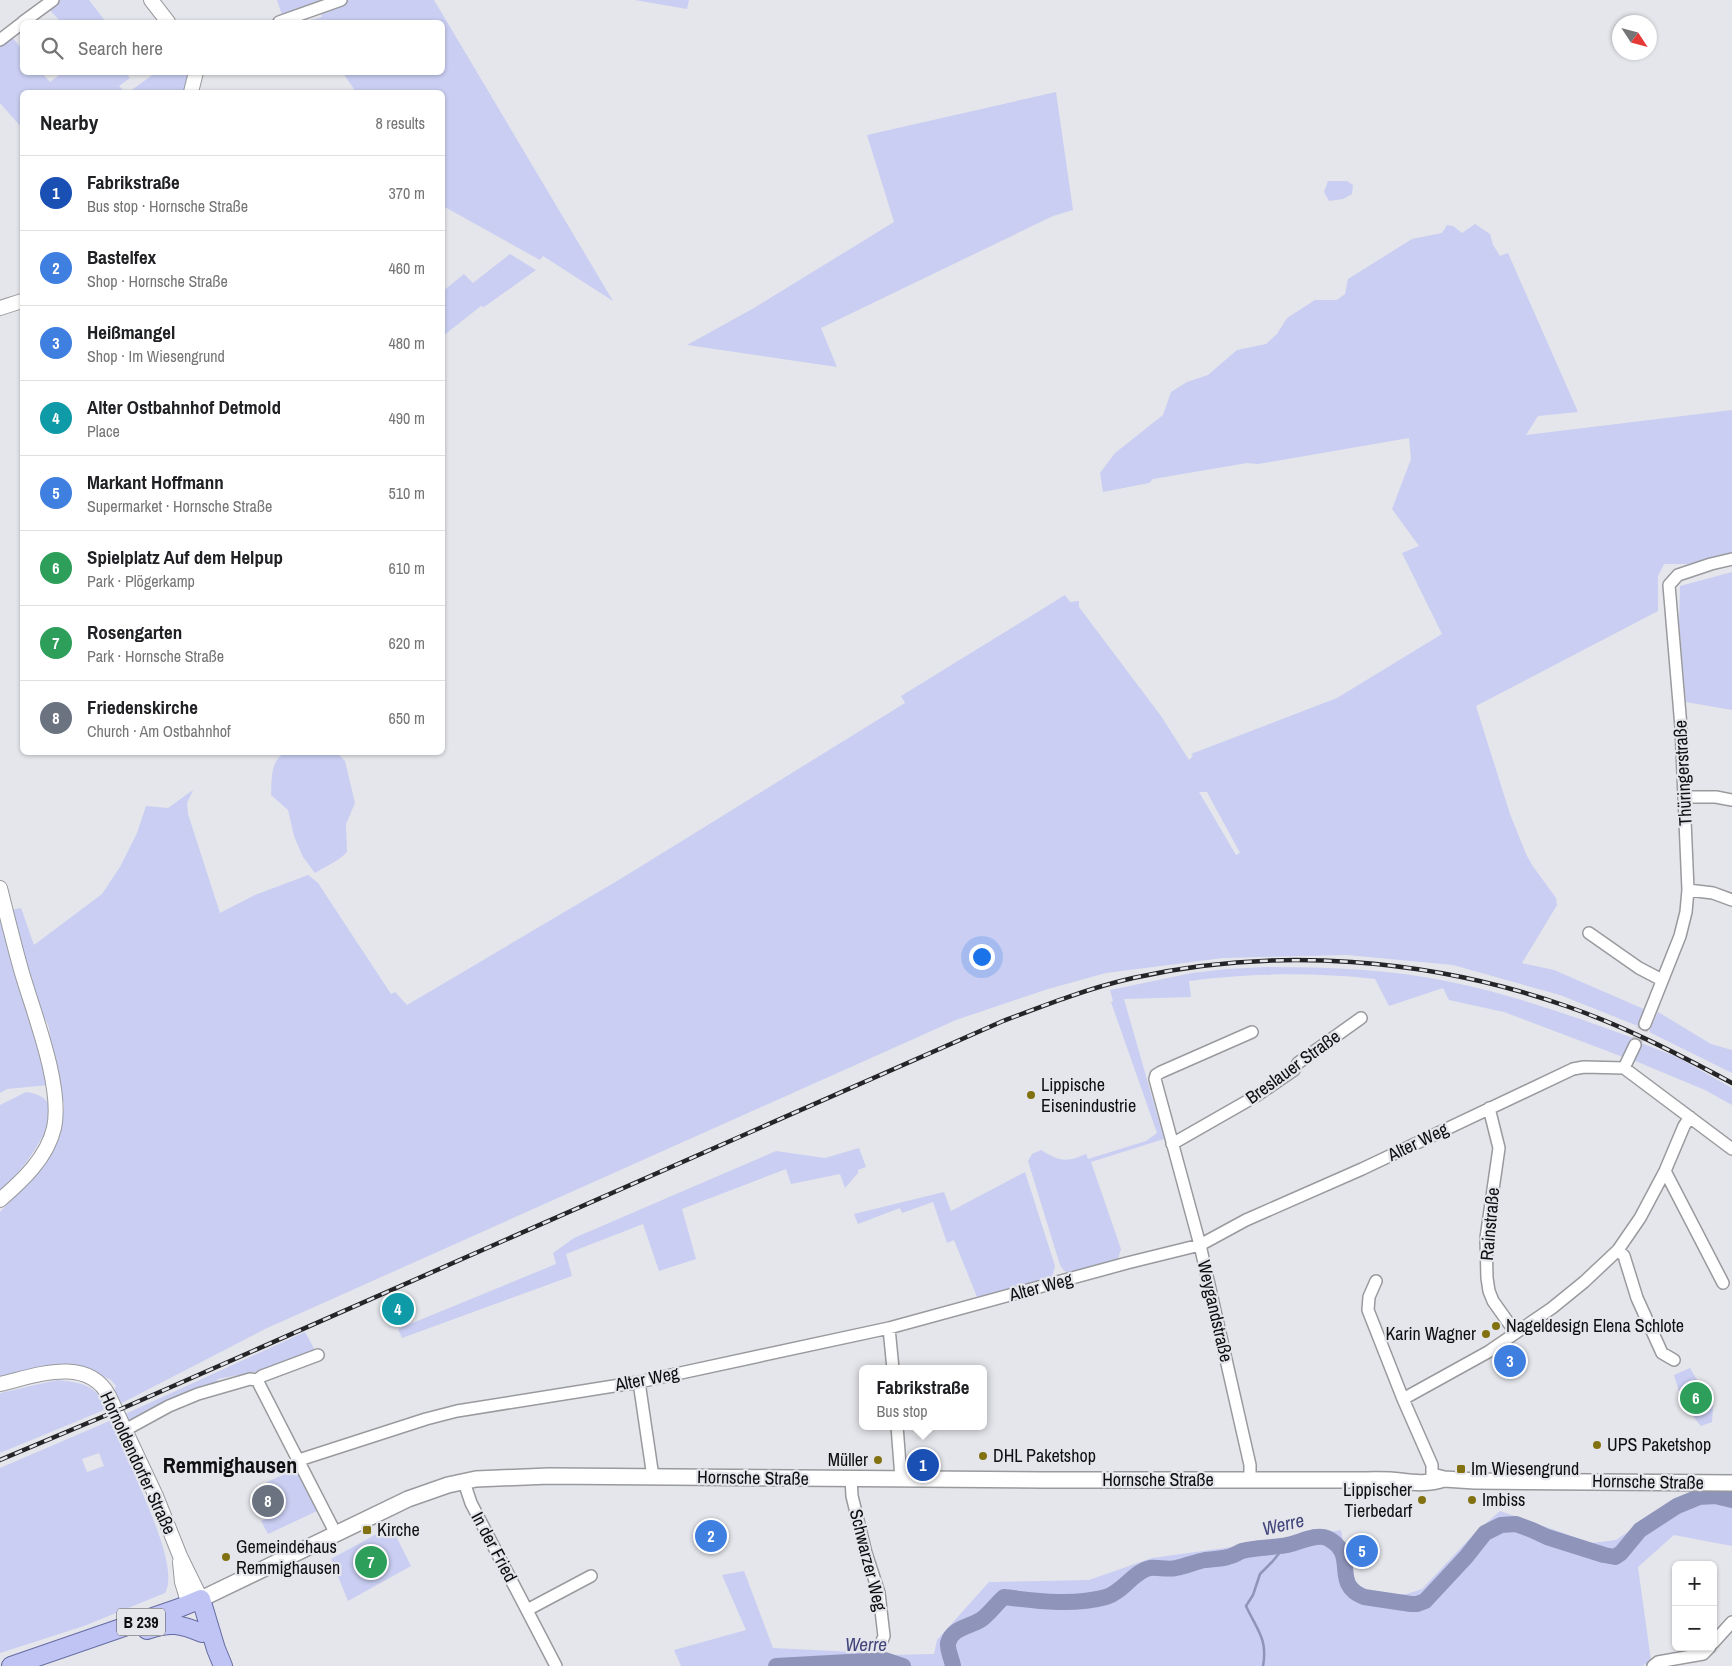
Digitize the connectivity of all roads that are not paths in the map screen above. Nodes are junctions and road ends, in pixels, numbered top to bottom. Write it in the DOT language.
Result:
graph roads {
  1 [pos="52,0"];
  2 [pos="151,0"];
  3 [pos="341,0"];
  4 [pos="27,20"];
  5 [pos="166,20"];
  6 [pos="285,20"];
  7 [pos="20,25"];
  8 [pos="0,40"];
  9 [pos="195,75"];
  10 [pos="192,90"];
  11 [pos="20,302"];
  12 [pos="0,308"];
  13 [pos="1732,559"];
  14 [pos="1685,797"];
  15 [pos="1732,800"];
  16 [pos="0,888"];
  17 [pos="1688,890"];
  18 [pos="1732,900"];
  19 [pos="1590,933"];
  20 [pos="1662,980"];
  21 [pos="1361,1018"];
  22 [pos="1645,1024"];
  23 [pos="1252,1032"];
  24 [pos="1635,1044"];
  25 [pos="1624,1068"];
  26 [pos="1489,1108"];
  27 [pos="1690,1117"];
  28 [pos="1172,1144"];
  29 [pos="1732,1149"];
  30 [pos="1665,1171"];
  31 [pos="0,1200"];
  32 [pos="1200,1244"];
  33 [pos="1618,1250"];
  34 [pos="1376,1281"];
  35 [pos="1723,1283"];
  36 [pos="890,1328"];
  37 [pos="1516,1332"];
  38 [pos="318,1355"];
  39 [pos="1674,1360"];
  40 [pos="893,1365"];
  41 [pos="257,1380"];
  42 [pos="639,1382"];
  43 [pos="0,1384"];
  44 [pos="1403,1399"];
  45 [pos="125,1430"];
  46 [pos="897,1430"];
  47 [pos="299,1460"];
  48 [pos="653,1477"];
  49 [pos="851,1478"];
  50 [pos="901,1478"];
  51 [pos="1436,1479"];
  52 [pos="1250,1480"];
  53 [pos="464,1482"];
  54 [pos="1732,1483"];
  55 [pos="336,1534"];
  56 [pos="591,1576"];
  57 [pos="190,1604"];
  58 [pos="527,1610"];
  59 [pos="1732,1622"];
  60 [pos="202,1633"];
  61 [pos="102,1635"];
  62 [pos="1717,1639"];
  63 [pos="882,1641"];
  64 [pos="216,1649"];
  65 [pos="1706,1651"];
  66 [pos="11,1666"];
  67 [pos="223,1666"];
  68 [pos="556,1666"];
  69 [pos="1653,1666"];
  1 -- 4 [label="street"];
  2 -- 5 [label="street"];
  3 -- 6 [label="street"];
  7 -- 8 [label="street"];
  9 -- 10 [label="street"];
  11 -- 12 [label="street"];
  13 -- 14 [label="street, Thüringerstraße"];
  14 -- 15 [label="street"];
  14 -- 17 [label="street, Thüringerstraße"];
  16 -- 31 [label="street"];
  17 -- 18 [label="street"];
  17 -- 20 [label="street, Thüringerstraße"];
  19 -- 20 [label="street"];
  20 -- 22 [label="street, Thüringerstraße"];
  21 -- 28 [label="street, Breslauer Straße"];
  23 -- 28 [label="street, Weygandstraße"];
  24 -- 25 [label="street"];
  25 -- 26 [label="street, Alter Weg"];
  25 -- 27 [label="street"];
  26 -- 32 [label="street, Alter Weg"];
  26 -- 37 [label="street, Rainstraße"];
  27 -- 29 [label="street"];
  27 -- 30 [label="street"];
  28 -- 32 [label="street, Weygandstraße"];
  30 -- 33 [label="street"];
  30 -- 35 [label="street"];
  32 -- 36 [label="street, Alter Weg"];
  32 -- 52 [label="street, Weygandstraße"];
  33 -- 37 [label="street"];
  33 -- 39 [label="street"];
  34 -- 44 [label="street"];
  36 -- 40 [label="street"];
  36 -- 42 [label="street, Alter Weg"];
  37 -- 44 [label="street"];
  38 -- 41 [label="street"];
  41 -- 45 [label="street"];
  41 -- 47 [label="street"];
  42 -- 47 [label="street, Alter Weg"];
  42 -- 48 [label="street"];
  43 -- 45 [label="street, Hornoldendorfer Straße"];
  44 -- 51 [label="street"];
  45 -- 57 [label="street, Hornoldendorfer Straße"];
  46 -- 50 [label="street"];
  47 -- 55 [label="street"];
  48 -- 49 [label="main road, Hornsche Straße"];
  48 -- 53 [label="main road, Hornsche Straße"];
  49 -- 50 [label="main road, Hornsche Straße"];
  49 -- 63 [label="street, Schwarzer Weg"];
  50 -- 52 [label="main road, Hornsche Straße"];
  51 -- 52 [label="main road, Hornsche Straße"];
  51 -- 54 [label="main road, Hornsche Straße"];
  53 -- 55 [label="main road, Hornsche Straße"];
  53 -- 58 [label="street, In der Fried"];
  55 -- 57 [label="main road, Hornsche Straße"];
  56 -- 58 [label="street"];
  57 -- 60 [label="main road, B 239"];
  57 -- 61 [label="main road, B 239"];
  57 -- 64 [label="main road, B 239"];
  58 -- 68 [label="street, In der Fried"];
  59 -- 62 [label="street"];
  60 -- 61 [label="main road"];
  60 -- 64 [label="main road, B 239"];
  61 -- 66 [label="main road, B 239"];
  64 -- 67 [label="main road, B 239"];
  65 -- 69 [label="street"];
}
